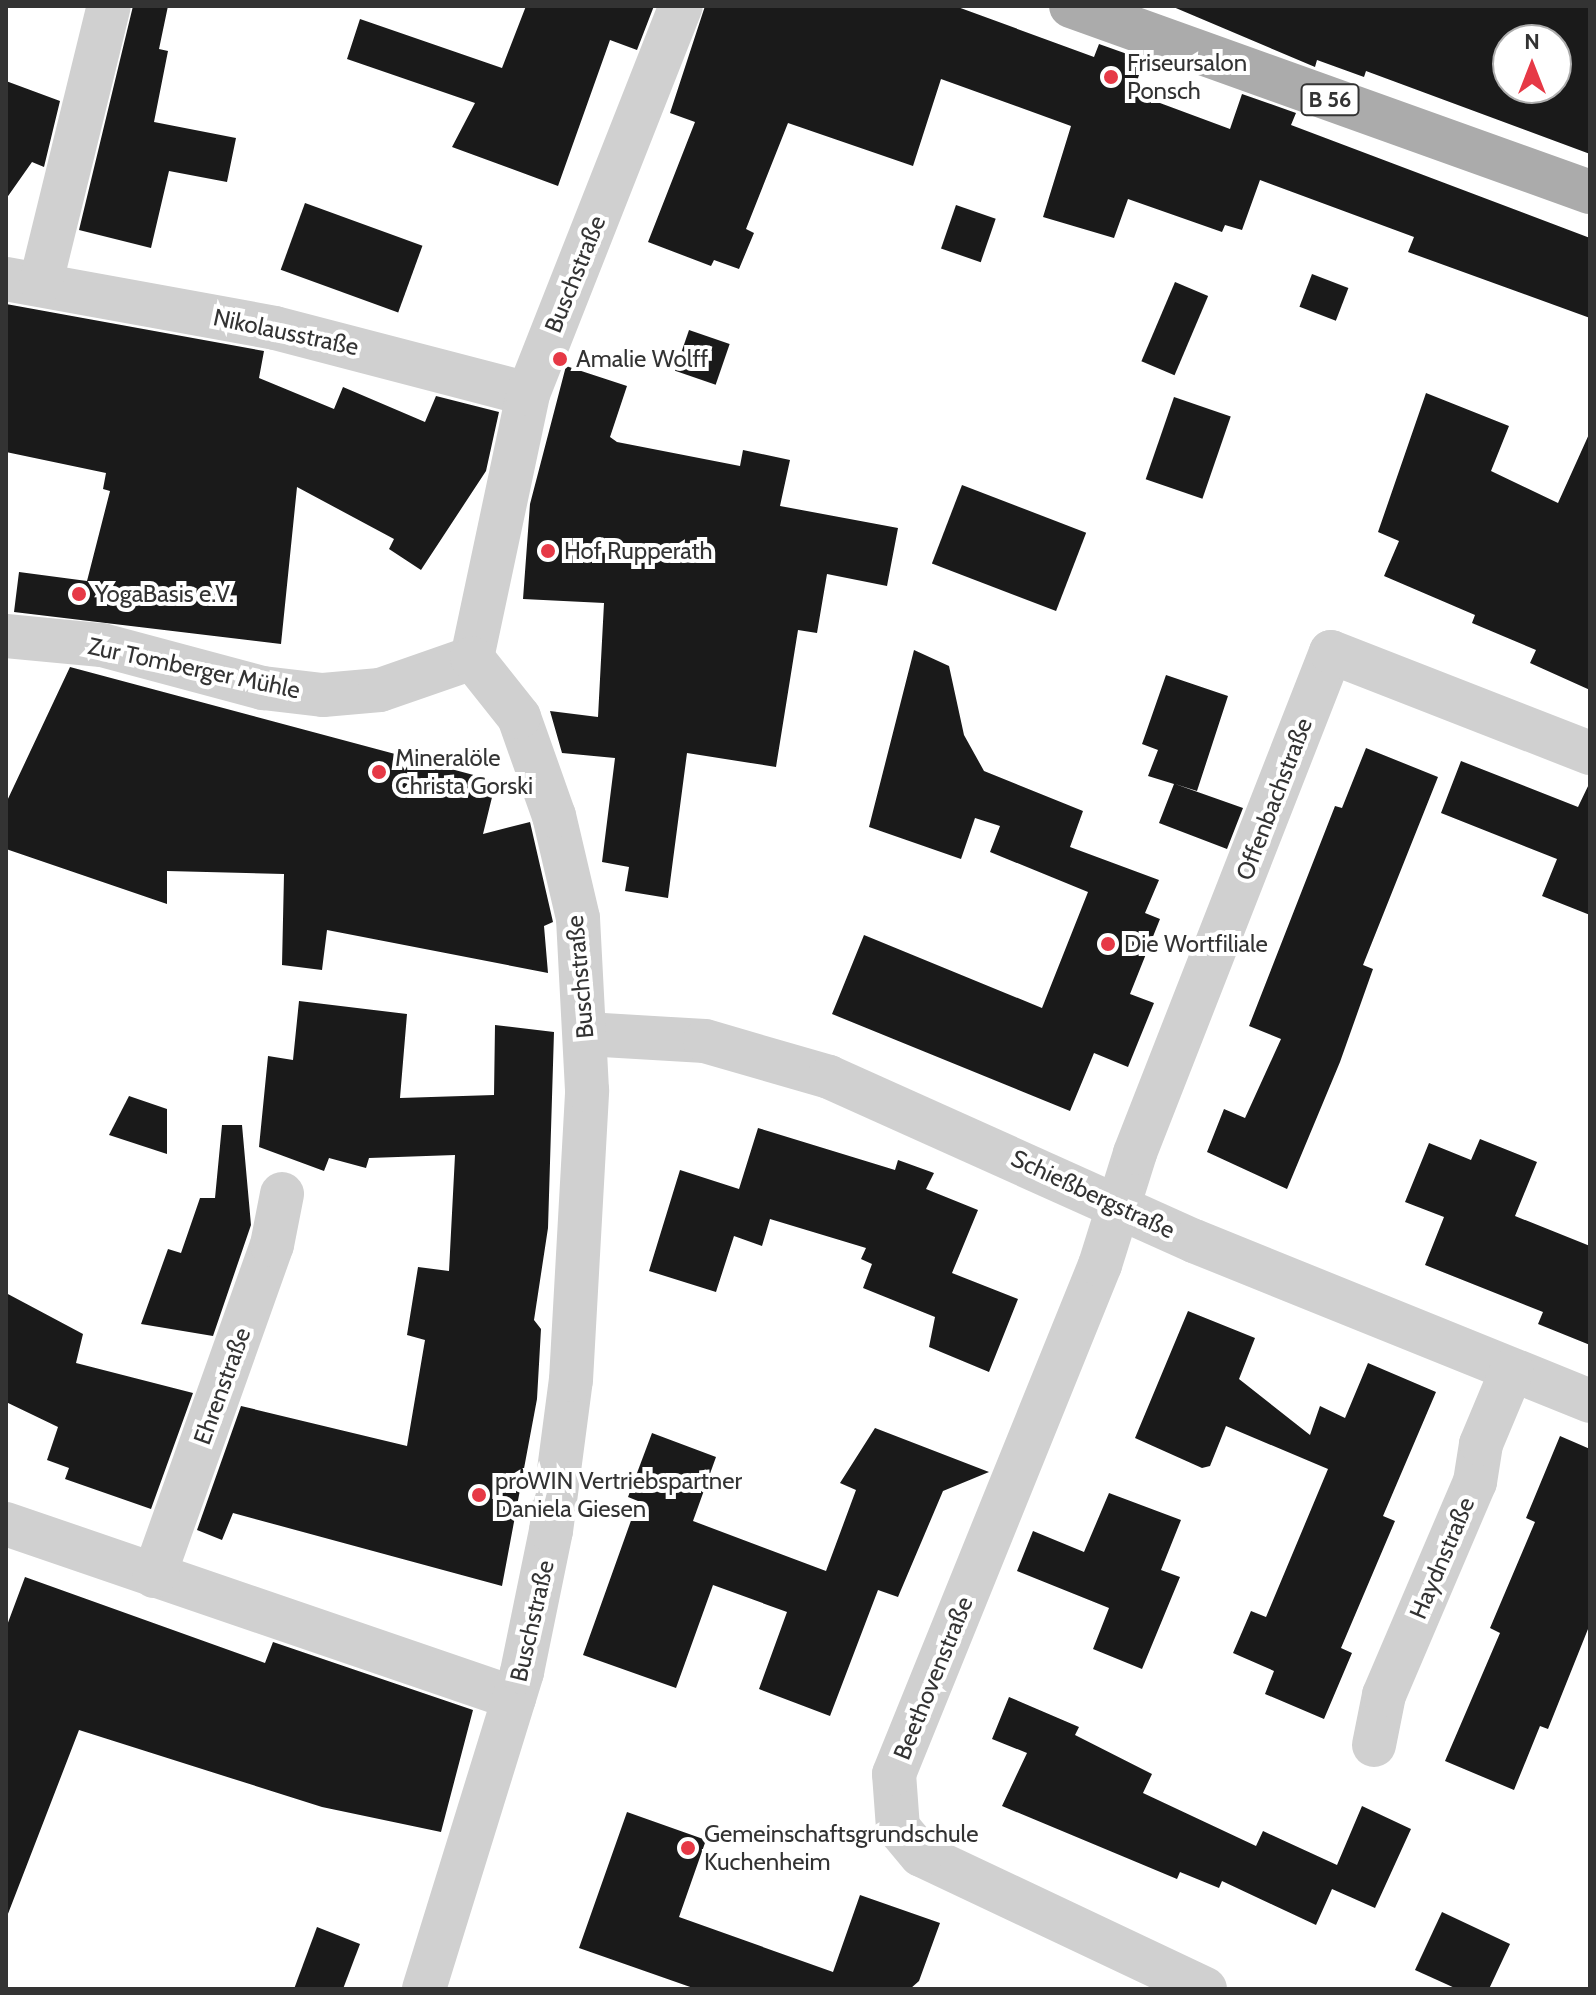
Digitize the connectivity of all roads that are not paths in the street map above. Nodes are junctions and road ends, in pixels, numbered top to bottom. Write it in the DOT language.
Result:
graph roads {
  1 [pos="109,6"];
  2 [pos="681,6"];
  3 [pos="1071,6"];
  4 [pos="1590,192"];
  5 [pos="24,280"];
  6 [pos="528,394"];
  7 [pos="6,636"];
  8 [pos="472,658"];
  9 [pos="1590,753"];
  10 [pos="586,1034"];
  11 [pos="282,1194"];
  12 [pos="1120,1205"];
  13 [pos="1512,1370"];
  14 [pos="1590,1401"];
  15 [pos="6,1524"];
  16 [pos="154,1576"];
  17 [pos="514,1698"];
  18 [pos="1374,1745"];
  19 [pos="424,1989"];
  20 [pos="1205,1989"];
  1 -- 5 [label="street, Nikolausstraße"];
  2 -- 6 [label="street, Buschstraße"];
  3 -- 4 [label="main road, B 56"];
  5 -- 6 [label="street, Nikolausstraße"];
  6 -- 8 [label="street, Buschstraße"];
  7 -- 8 [label="street, Zur Tomberger Mühle"];
  8 -- 10 [label="street, Buschstraße"];
  9 -- 12 [label="street, Offenbachstraße"];
  10 -- 12 [label="street, Schießbergstraße"];
  10 -- 17 [label="street, Buschstraße"];
  11 -- 16 [label="street, Ehrenstraße"];
  12 -- 13 [label="street, Schießbergstraße"];
  12 -- 20 [label="street, Beethovenstraße"];
  13 -- 14 [label="street, Schießbergstraße"];
  13 -- 18 [label="street, Haydnstraße"];
  15 -- 16 [label="street"];
  16 -- 17 [label="street"];
  17 -- 19 [label="street, Buschstraße"];
}
